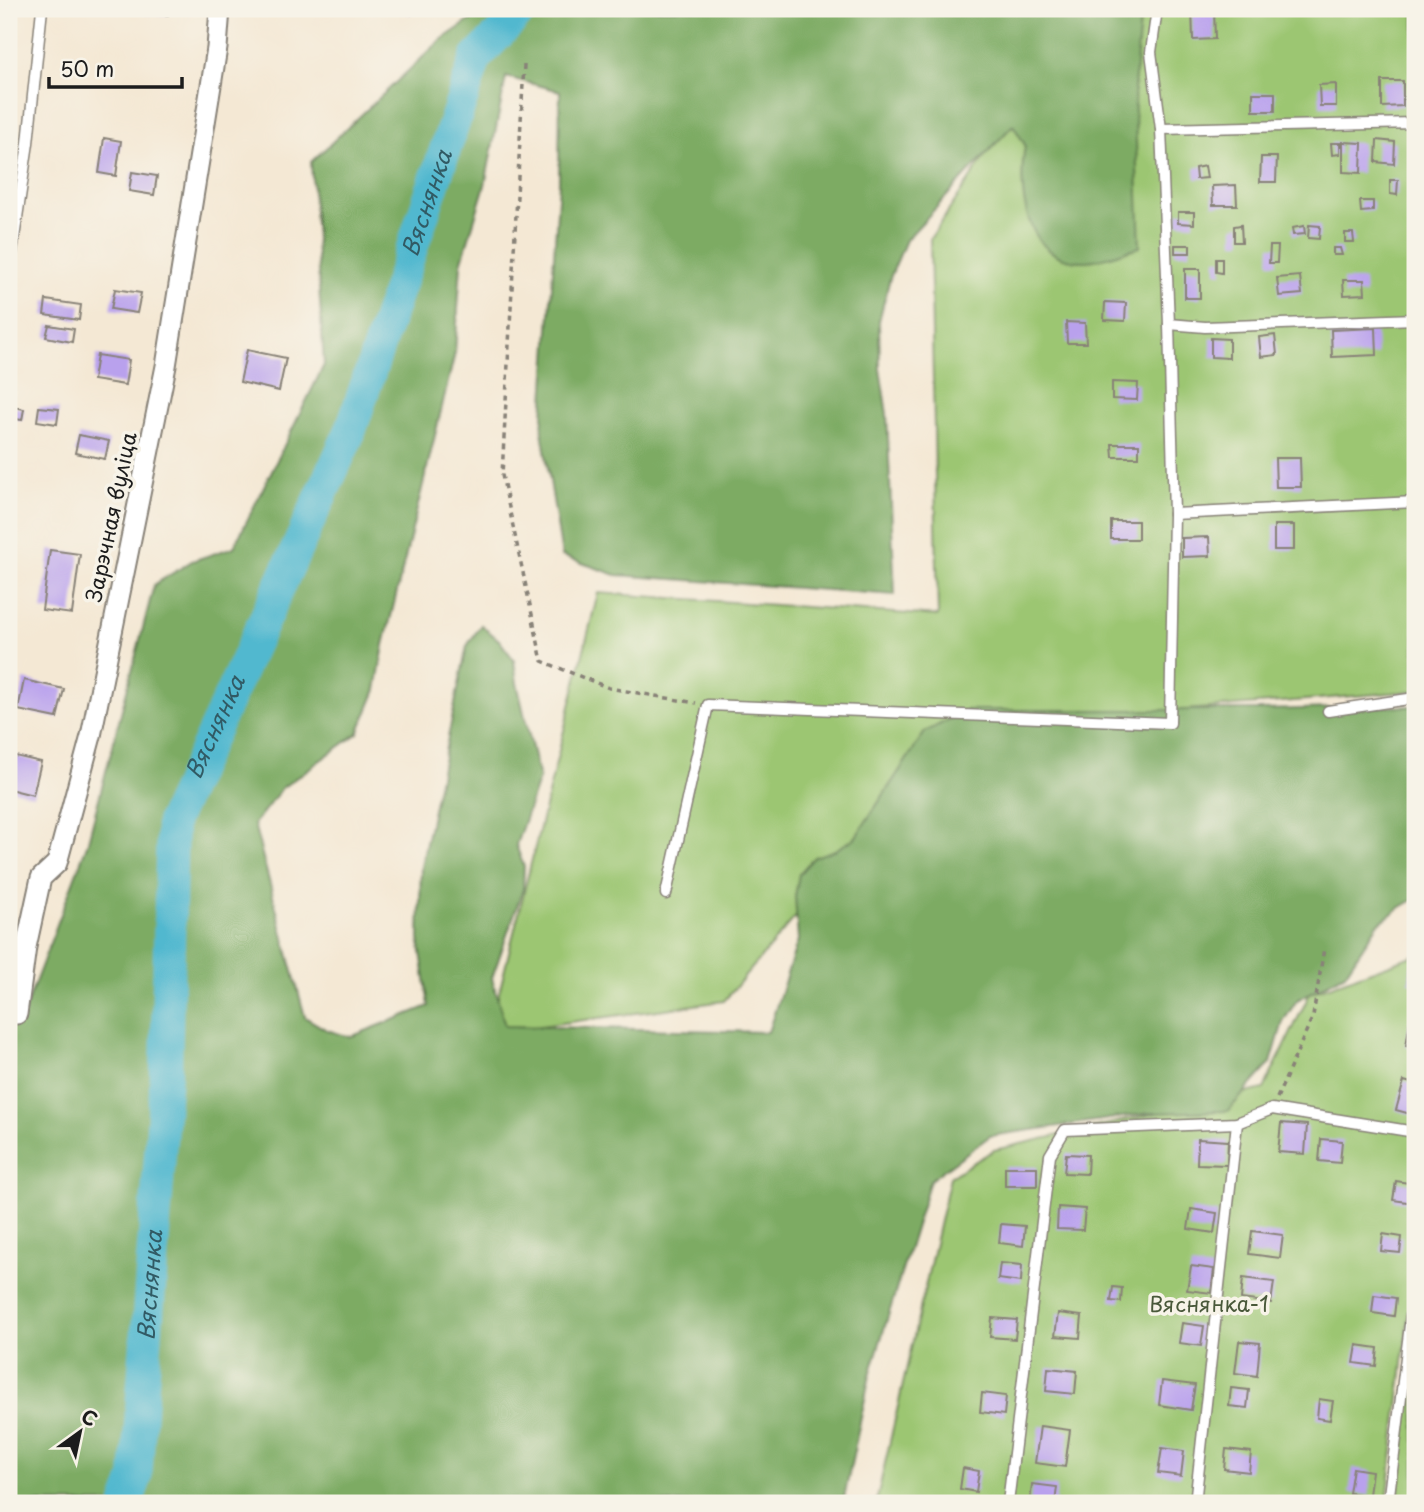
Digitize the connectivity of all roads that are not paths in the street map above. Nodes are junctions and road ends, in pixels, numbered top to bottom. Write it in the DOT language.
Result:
graph roads {
  1 [pos="42,9"];
  2 [pos="220,9"];
  3 [pos="1157,9"];
  4 [pos="1415,123"];
  5 [pos="1161,128"];
  6 [pos="9,272"];
  7 [pos="1415,319"];
  8 [pos="1169,324"];
  9 [pos="1415,502"];
  10 [pos="1174,514"];
  11 [pos="1415,698"];
  12 [pos="1328,711"];
  13 [pos="666,894"];
  14 [pos="9,1013"];
  15 [pos="1237,1123"];
  16 [pos="1415,1132"];
  17 [pos="1415,1284"];
  18 [pos="1007,1503"];
  19 [pos="1195,1503"];
  20 [pos="1388,1503"];
  1 -- 6 [label="lane"];
  2 -- 14 [label="street, Зарэчная вуліца"];
  3 -- 5 [label="lane"];
  4 -- 5 [label="lane"];
  5 -- 8 [label="lane"];
  7 -- 8 [label="lane"];
  8 -- 10 [label="lane"];
  9 -- 10 [label="lane"];
  10 -- 13 [label="lane"];
  11 -- 12 [label="lane"];
  15 -- 16 [label="lane"];
  15 -- 18 [label="lane"];
  15 -- 19 [label="lane"];
  17 -- 20 [label="lane"];
}
